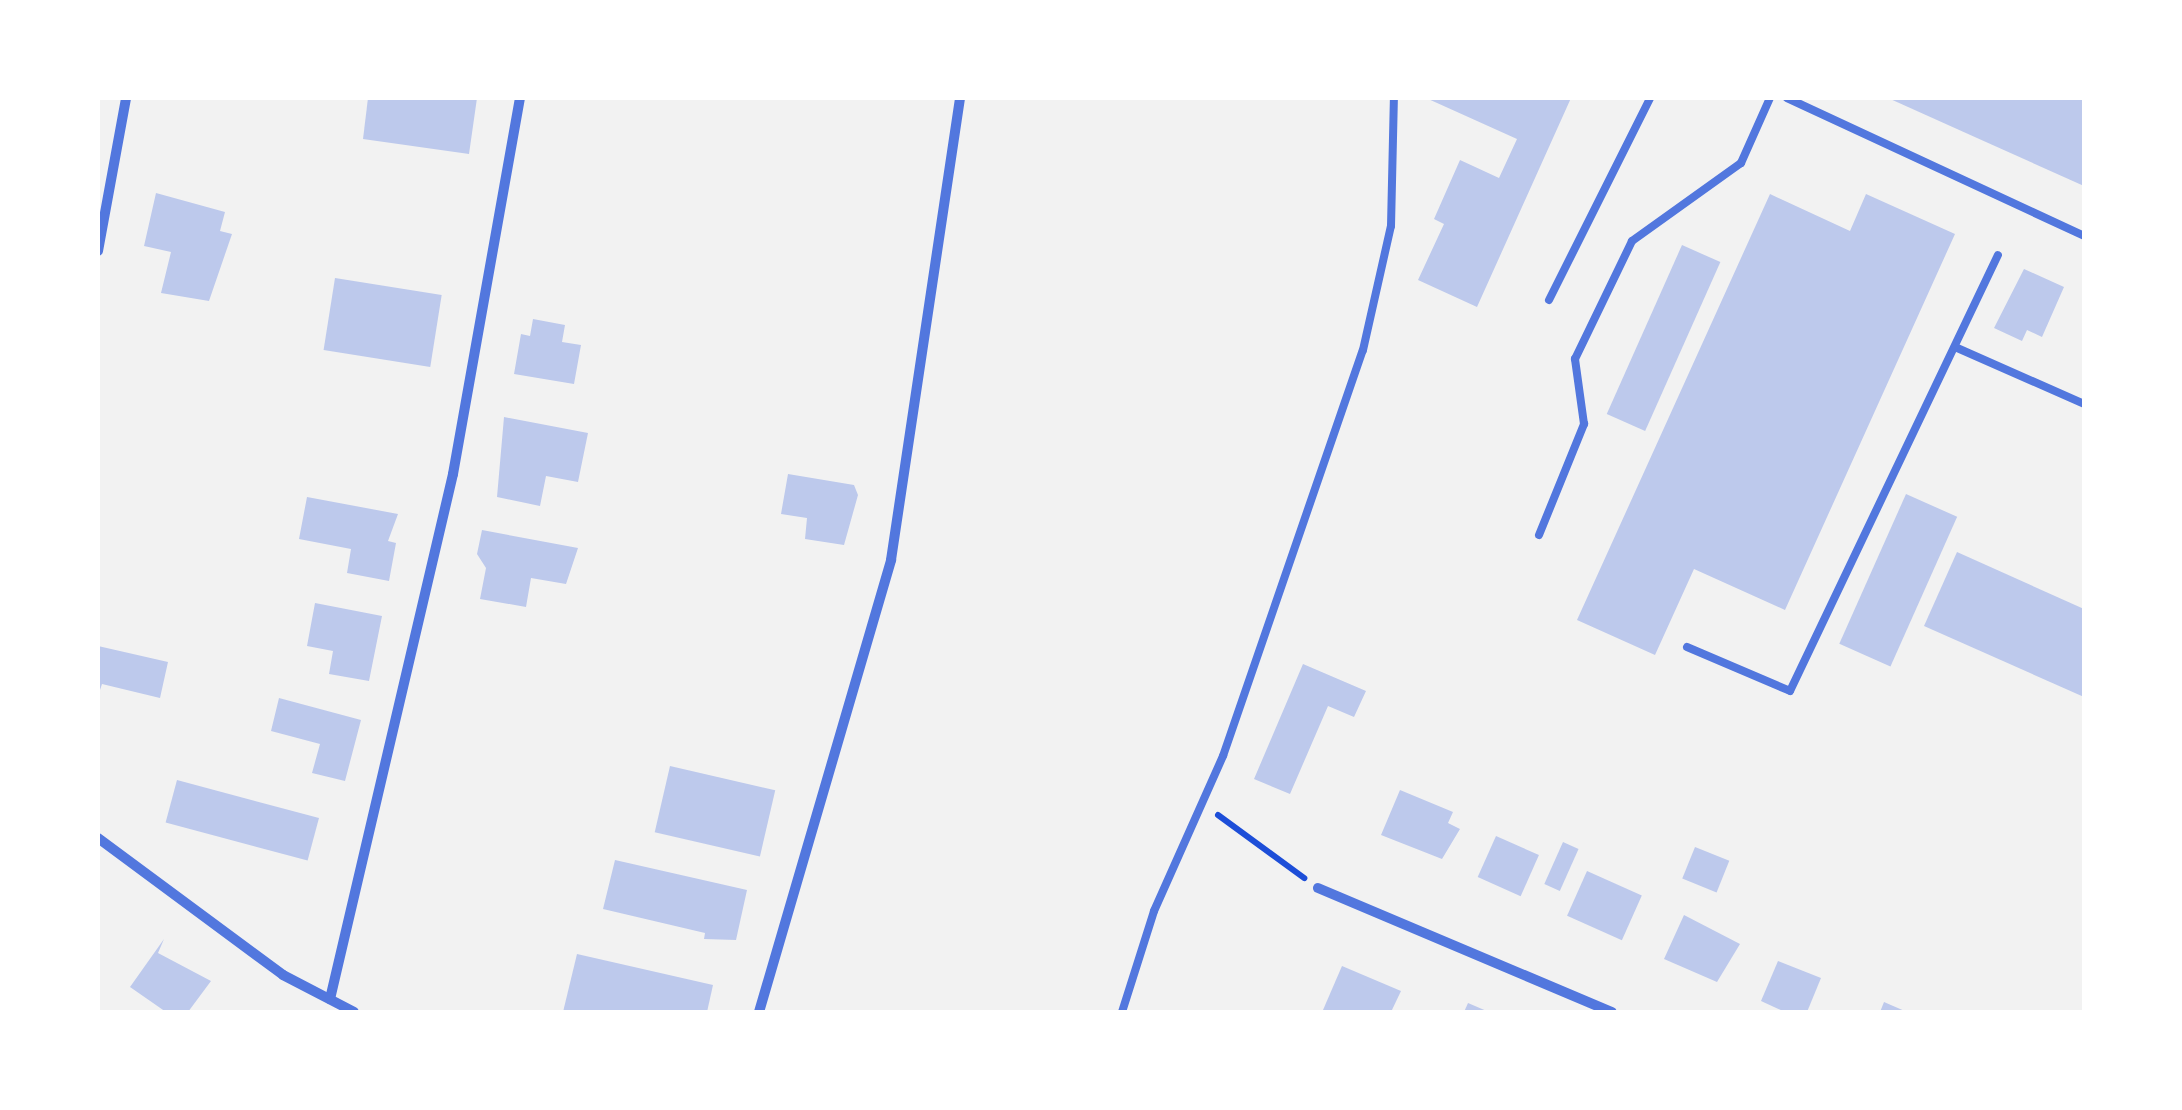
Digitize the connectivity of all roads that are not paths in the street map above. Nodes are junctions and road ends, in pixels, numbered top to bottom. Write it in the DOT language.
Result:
graph roads {
  1 [pos="126,98"];
  2 [pos="960,98"];
  3 [pos="1394,98"];
  4 [pos="1650,98"];
  5 [pos="1770,98"];
  6 [pos="1787,98"];
  7 [pos="522,100"];
  8 [pos="2084,236"];
  9 [pos="98,251"];
  10 [pos="1998,255"];
  11 [pos="1550,300"];
  12 [pos="1955,346"];
  13 [pos="2084,404"];
  14 [pos="1540,536"];
  15 [pos="1686,648"];
  16 [pos="98,838"];
  17 [pos="1318,888"];
  18 [pos="330,999"];
  19 [pos="354,1012"];
  20 [pos="759,1012"];
  21 [pos="1122,1012"];
  22 [pos="1612,1012"];
  1 -- 9 [label="street"];
  2 -- 20 [label="street"];
  3 -- 21 [label="lane"];
  4 -- 11 [label="lane"];
  5 -- 14 [label="lane"];
  6 -- 8 [label="lane"];
  7 -- 18 [label="street"];
  10 -- 12 [label="lane"];
  12 -- 13 [label="lane"];
  12 -- 15 [label="lane"];
  16 -- 18 [label="street"];
  17 -- 22 [label="street"];
  18 -- 19 [label="street"];
}
